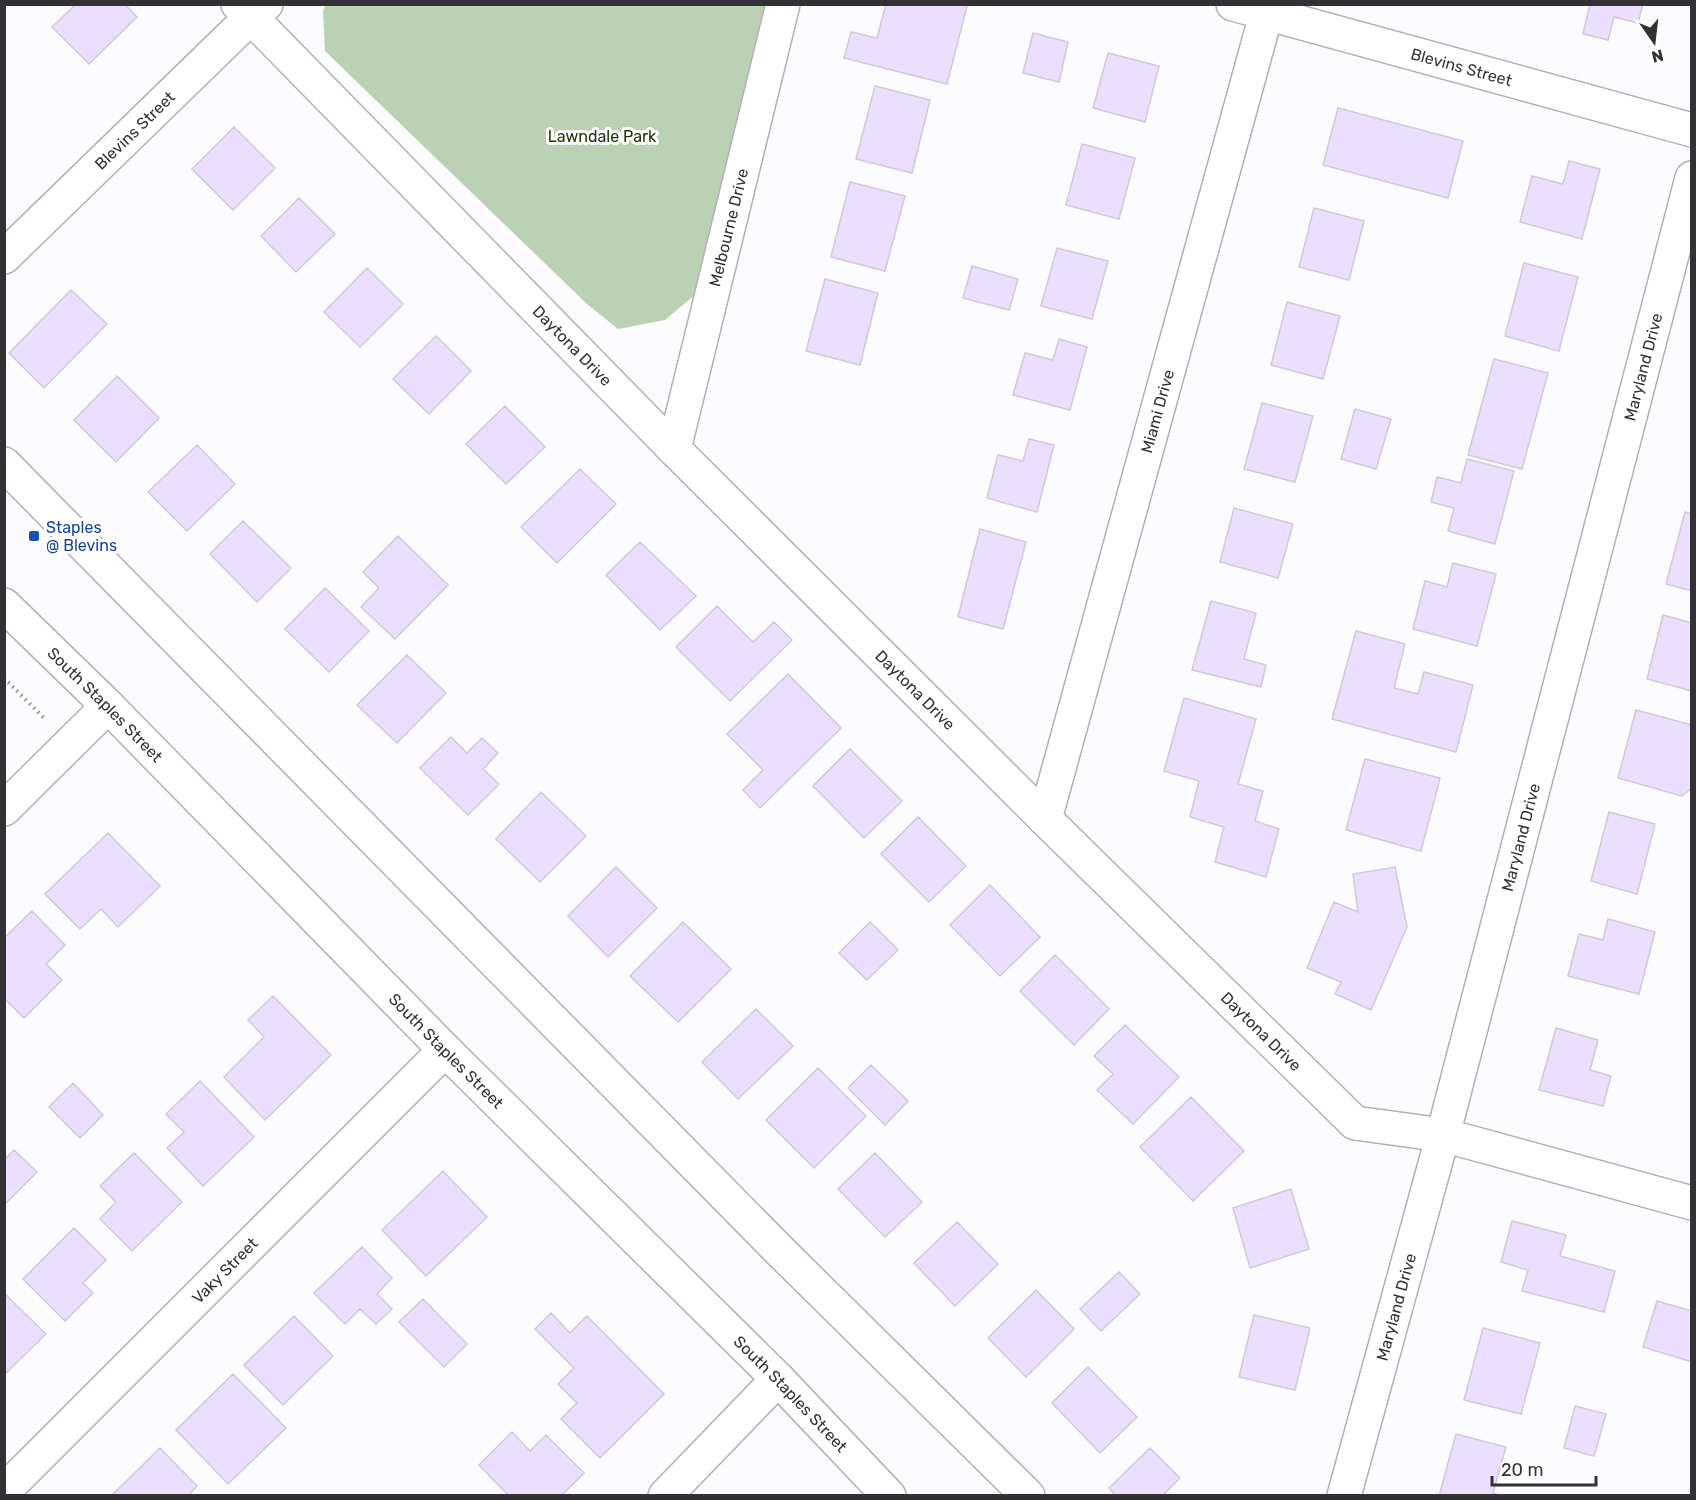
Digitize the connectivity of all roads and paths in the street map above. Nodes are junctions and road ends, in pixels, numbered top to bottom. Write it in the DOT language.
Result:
graph roads {
  1 [pos="783,4"];
  2 [pos="1233,4"];
  3 [pos="251,9"];
  4 [pos="1268,9"];
  5 [pos="1692,130"];
  6 [pos="1692,178"];
  7 [pos="4,257"];
  8 [pos="674,449"];
  9 [pos="4,464"];
  10 [pos="4,605"];
  11 [pos="4,678"];
  12 [pos="108,705"];
  13 [pos="70,743"];
  14 [pos="4,809"];
  15 [pos="1045,819"];
  16 [pos="445,1050"];
  17 [pos="1443,1135"];
  18 [pos="1692,1203"];
  19 [pos="778,1380"];
  20 [pos="4,1491"];
  21 [pos="665,1496"];
  22 [pos="889,1496"];
  23 [pos="1028,1496"];
  24 [pos="1344,1496"];
  1 -- 8 [label="street, Melbourne Drive"];
  2 -- 4 [label="street, Blevins Street"];
  3 -- 7 [label="street, Blevins Street"];
  3 -- 8 [label="street, Daytona Drive"];
  4 -- 5 [label="street, Blevins Street"];
  4 -- 15 [label="street, Miami Drive"];
  6 -- 17 [label="street, Maryland Drive"];
  8 -- 15 [label="street, Daytona Drive"];
  9 -- 23 [label="street"];
  10 -- 12 [label="street, South Staples Street"];
  11 -- 13 [label="path"];
  12 -- 13 [label="street"];
  12 -- 16 [label="street, South Staples Street"];
  13 -- 14 [label="street"];
  15 -- 17 [label="street, Daytona Drive"];
  16 -- 19 [label="street, South Staples Street"];
  16 -- 20 [label="street, Vaky Street"];
  17 -- 18 [label="street, Daytona Drive"];
  17 -- 24 [label="street, Maryland Drive"];
  19 -- 21 [label="street"];
  19 -- 22 [label="street, South Staples Street"];
}
